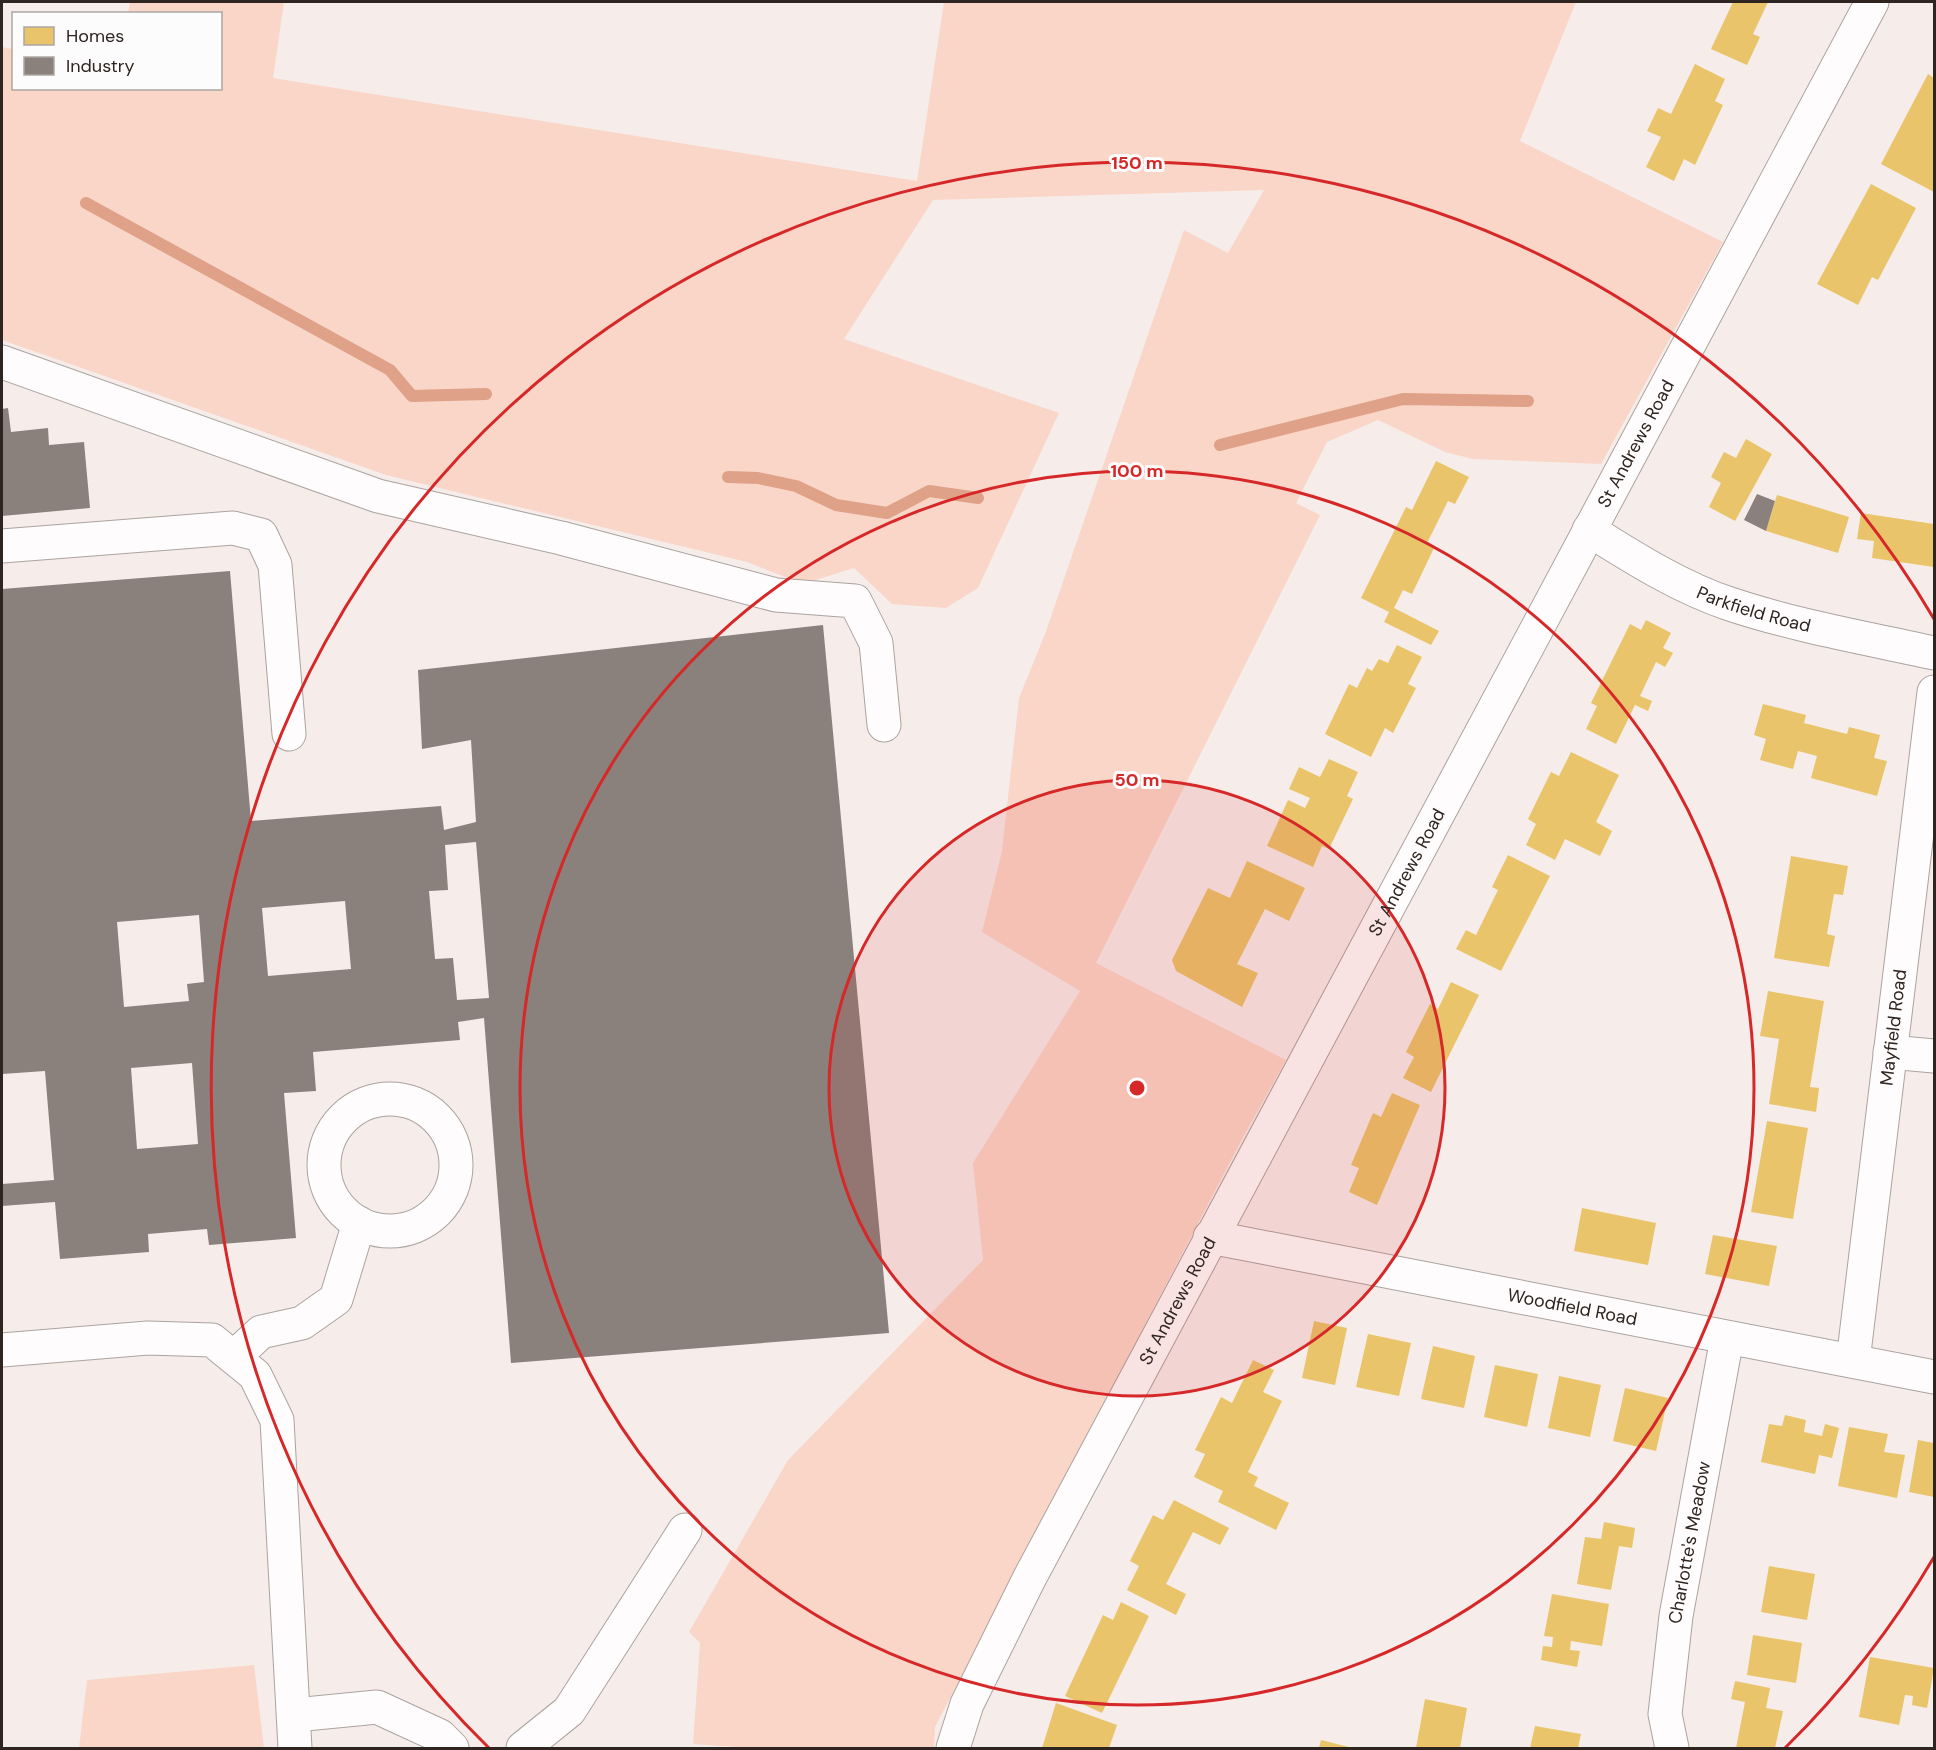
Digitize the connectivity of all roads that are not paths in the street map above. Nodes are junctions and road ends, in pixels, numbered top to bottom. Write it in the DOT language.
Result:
graph roads {
  1 [pos="1872,2"];
  2 [pos="2,362"];
  3 [pos="1588,530"];
  4 [pos="2,546"];
  5 [pos="1935,652"];
  6 [pos="1935,693"];
  7 [pos="884,725"];
  8 [pos="289,734"];
  9 [pos="1890,1052"];
  10 [pos="1935,1056"];
  11 [pos="359,1223"];
  12 [pos="1210,1237"];
  13 [pos="1727,1338"];
  14 [pos="2,1350"];
  15 [pos="234,1357"];
  16 [pos="1853,1361"];
  17 [pos="1935,1377"];
  18 [pos="685,1530"];
  19 [pos="295,1715"];
  20 [pos="295,1749"];
  21 [pos="452,1749"];
  22 [pos="523,1749"];
  23 [pos="953,1749"];
  24 [pos="1672,1749"];
  1 -- 3 [label="street, St Andrews Road"];
  2 -- 7 [label="street"];
  3 -- 5 [label="street, Parkfield Road"];
  3 -- 12 [label="street, St Andrews Road"];
  4 -- 8 [label="street"];
  6 -- 9 [label="street, Mayfield Road"];
  9 -- 10 [label="street"];
  9 -- 16 [label="street, Mayfield Road"];
  11 -- 11 [label="street"];
  11 -- 15 [label="street"];
  12 -- 13 [label="street, Woodfield Road"];
  12 -- 23 [label="street, St Andrews Road"];
  13 -- 16 [label="street, Woodfield Road"];
  13 -- 24 [label="street, Charlotte's Meadow"];
  14 -- 15 [label="street"];
  15 -- 19 [label="street"];
  16 -- 17 [label="street, Woodfield Road"];
  18 -- 22 [label="street"];
  19 -- 20 [label="street"];
  19 -- 21 [label="street"];
}
